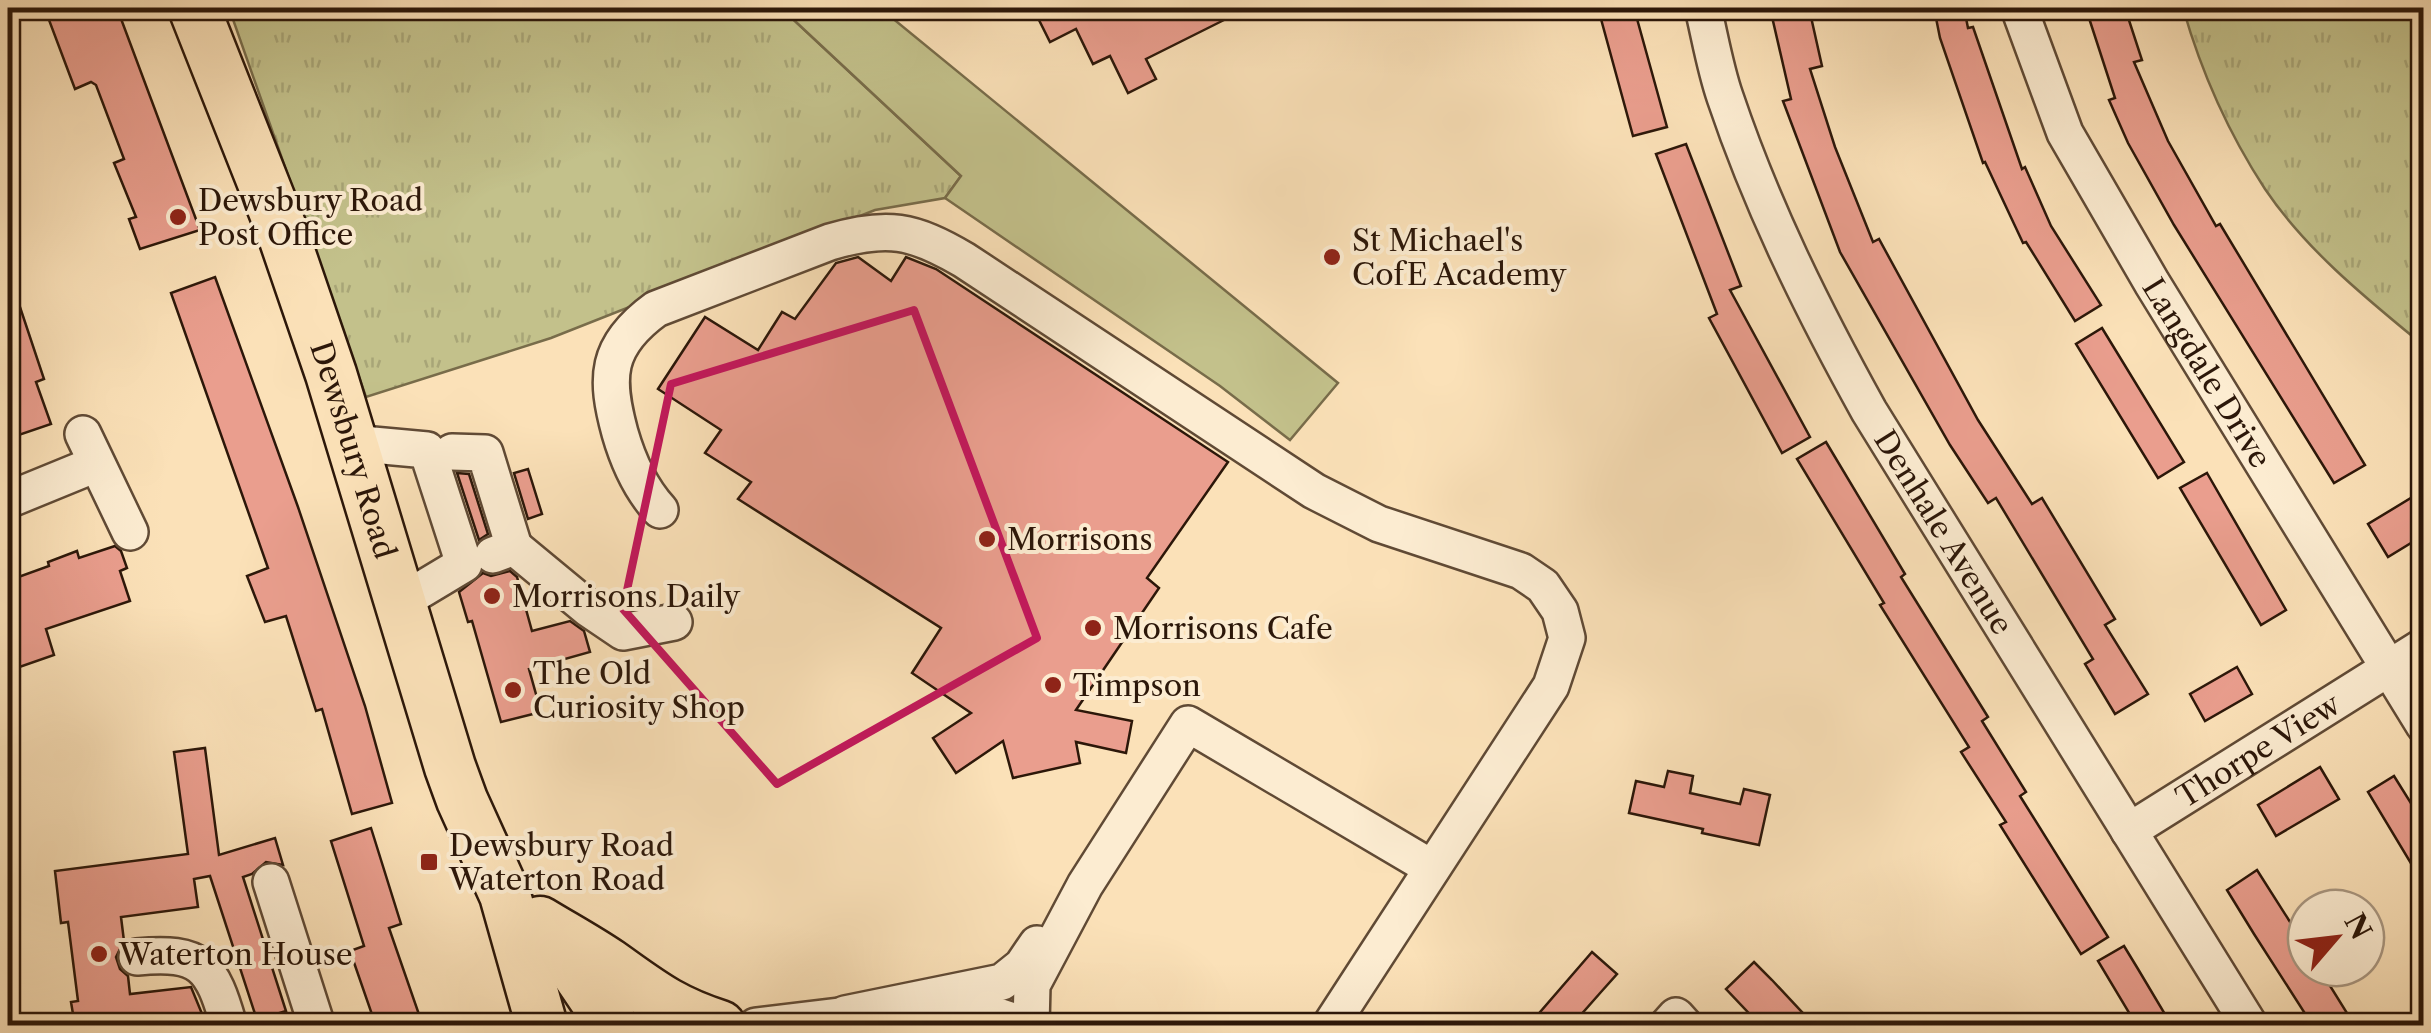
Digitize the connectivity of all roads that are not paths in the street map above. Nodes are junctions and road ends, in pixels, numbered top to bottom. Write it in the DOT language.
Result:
graph roads {
  1 [pos="194,8"];
  2 [pos="1703,8"];
  3 [pos="2019,8"];
  4 [pos="350,442"];
  5 [pos="440,451"];
  6 [pos="8,500"];
  7 [pos="660,510"];
  8 [pos="130,532"];
  9 [pos="487,556"];
  10 [pos="399,603"];
  11 [pos="674,622"];
  12 [pos="2424,646"];
  13 [pos="2388,668"];
  14 [pos="2424,724"];
  15 [pos="2128,831"];
  16 [pos="1432,868"];
  17 [pos="271,882"];
  18 [pos="1085,885"];
  19 [pos="523,909"];
  20 [pos="137,957"];
  21 [pos="523,969"];
  22 [pos="844,1014"];
  23 [pos="229,1026"];
  24 [pos="317,1026"];
  25 [pos="507,1026"];
  26 [pos="542,1026"];
  27 [pos="574,1026"];
  28 [pos="613,1026"];
  29 [pos="720,1026"];
  30 [pos="756,1026"];
  31 [pos="1030,1026"];
  32 [pos="1330,1026"];
  33 [pos="1667,1026"];
  34 [pos="1685,1026"];
  35 [pos="2250,1026"];
  1 -- 4 [label="highway, Dewsbury Road"];
  2 -- 15 [label="street, Denhale Avenue"];
  3 -- 13 [label="street, Langdale Drive"];
  4 -- 5 [label="street"];
  4 -- 10 [label="highway, Dewsbury Road"];
  5 -- 9 [label="street"];
  5 -- 9 [label="street"];
  6 -- 8 [label="street"];
  7 -- 16 [label="street"];
  9 -- 10 [label="street"];
  9 -- 11 [label="street"];
  10 -- 19 [label="highway, Dewsbury Road"];
  12 -- 13 [label="street, Thorpe View"];
  13 -- 14 [label="street, Langdale Drive"];
  13 -- 15 [label="street, Thorpe View"];
  15 -- 35 [label="street, Denhale Avenue"];
  16 -- 18 [label="street"];
  16 -- 32 [label="street"];
  17 -- 24 [label="street"];
  18 -- 22 [label="street"];
  18 -- 31 [label="street"];
  19 -- 21 [label="highway, Dewsbury Road"];
  19 -- 27 [label="highway"];
  19 -- 28 [label="highway, Dewsbury Road"];
  19 -- 29 [label="highway"];
  20 -- 23 [label="street"];
  21 -- 25 [label="highway"];
  21 -- 26 [label="highway, Dewsbury Road"];
  22 -- 30 [label="street"];
  22 -- 31 [label="street"];
  33 -- 34 [label="street"];
}
